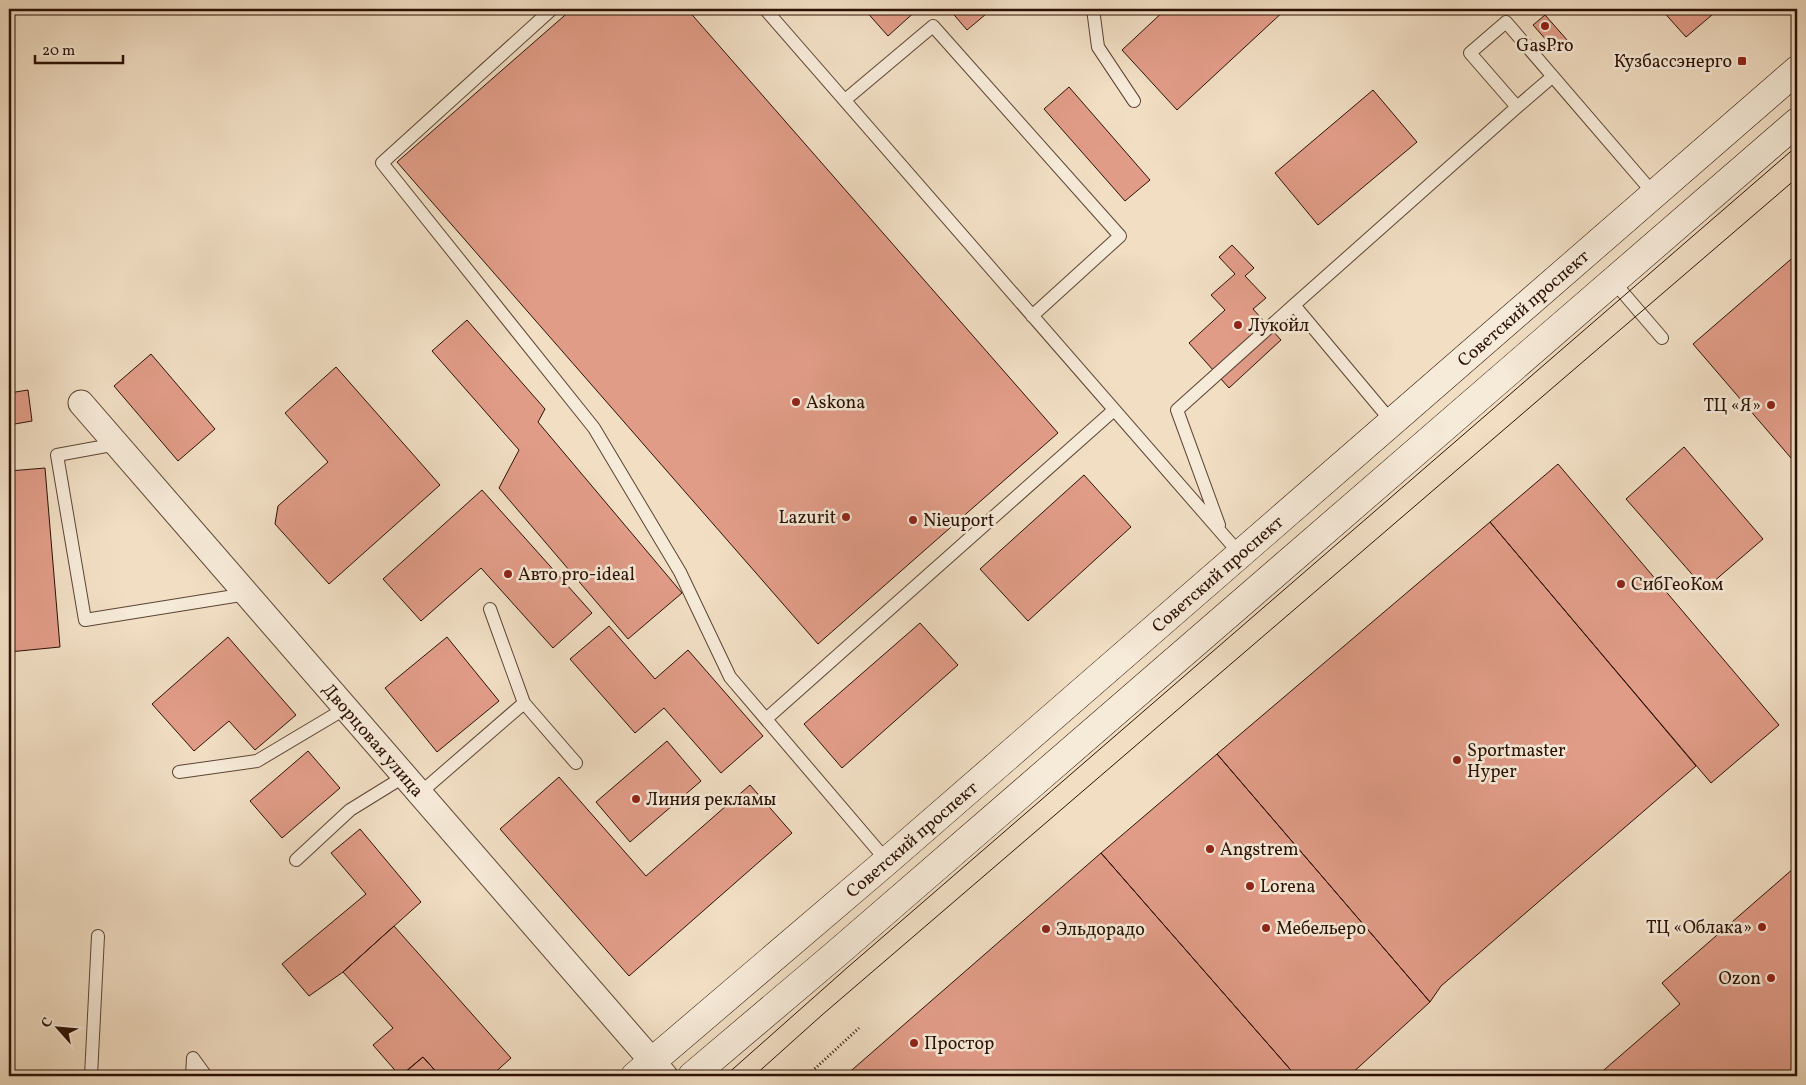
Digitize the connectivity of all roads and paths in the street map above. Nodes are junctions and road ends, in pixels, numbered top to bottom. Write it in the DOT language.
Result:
graph roads {
  1 [pos="552,9"];
  2 [pos="765,9"];
  3 [pos="1093,9"];
  4 [pos="1797,70"];
  5 [pos="1552,77"];
  6 [pos="845,100"];
  7 [pos="1134,101"];
  8 [pos="1517,107"];
  9 [pos="1797,122"];
  10 [pos="1654,194"];
  11 [pos="1613,281"];
  12 [pos="1294,305"];
  13 [pos="1032,316"];
  14 [pos="1662,338"];
  15 [pos="81,403"];
  16 [pos="1114,410"];
  17 [pos="1392,422"];
  18 [pos="117,444"];
  19 [pos="1222,532"];
  20 [pos="1240,554"];
  21 [pos="247,594"];
  22 [pos="490,609"];
  23 [pos="524,703"];
  24 [pos="346,708"];
  25 [pos="766,719"];
  26 [pos="576,763"];
  27 [pos="179,772"];
  28 [pos="413,784"];
  29 [pos="296,860"];
  30 [pos="887,861"];
  31 [pos="98,936"];
  32 [pos="859,1028"];
  33 [pos="651,1071"];
  34 [pos="91,1076"];
  35 [pos="192,1076"];
  36 [pos="206,1076"];
  37 [pos="692,1076"];
  38 [pos="807,1076"];
  1 -- 25 [label="lane"];
  2 -- 6 [label="lane"];
  3 -- 7 [label="lane"];
  4 -- 10 [label="main road, Советский проспект"];
  5 -- 8 [label="lane"];
  5 -- 8 [label="lane"];
  5 -- 10 [label="lane"];
  6 -- 13 [label="lane"];
  6 -- 13 [label="lane"];
  8 -- 12 [label="lane"];
  9 -- 11 [label="main road, Советский проспект"];
  10 -- 17 [label="main road, Советский проспект"];
  11 -- 14 [label="lane"];
  11 -- 37 [label="main road, Советский проспект"];
  12 -- 17 [label="lane"];
  12 -- 19 [label="lane"];
  13 -- 16 [label="lane"];
  15 -- 18 [label="street, Дворцовая улица"];
  16 -- 19 [label="lane"];
  16 -- 25 [label="lane"];
  17 -- 20 [label="main road, Советский проспект"];
  18 -- 21 [label="street, Дворцовая улица"];
  18 -- 21 [label="lane"];
  19 -- 20 [label="lane"];
  20 -- 30 [label="main road, Советский проспект"];
  21 -- 24 [label="street, Дворцовая улица"];
  22 -- 23 [label="lane"];
  23 -- 26 [label="lane"];
  23 -- 28 [label="lane"];
  24 -- 27 [label="lane"];
  24 -- 28 [label="street, Дворцовая улица"];
  25 -- 30 [label="lane"];
  28 -- 29 [label="lane"];
  28 -- 33 [label="street, Дворцовая улица"];
  30 -- 33 [label="main road, Советский проспект"];
  31 -- 34 [label="lane"];
  32 -- 38 [label="path"];
  35 -- 36 [label="lane"];
}
